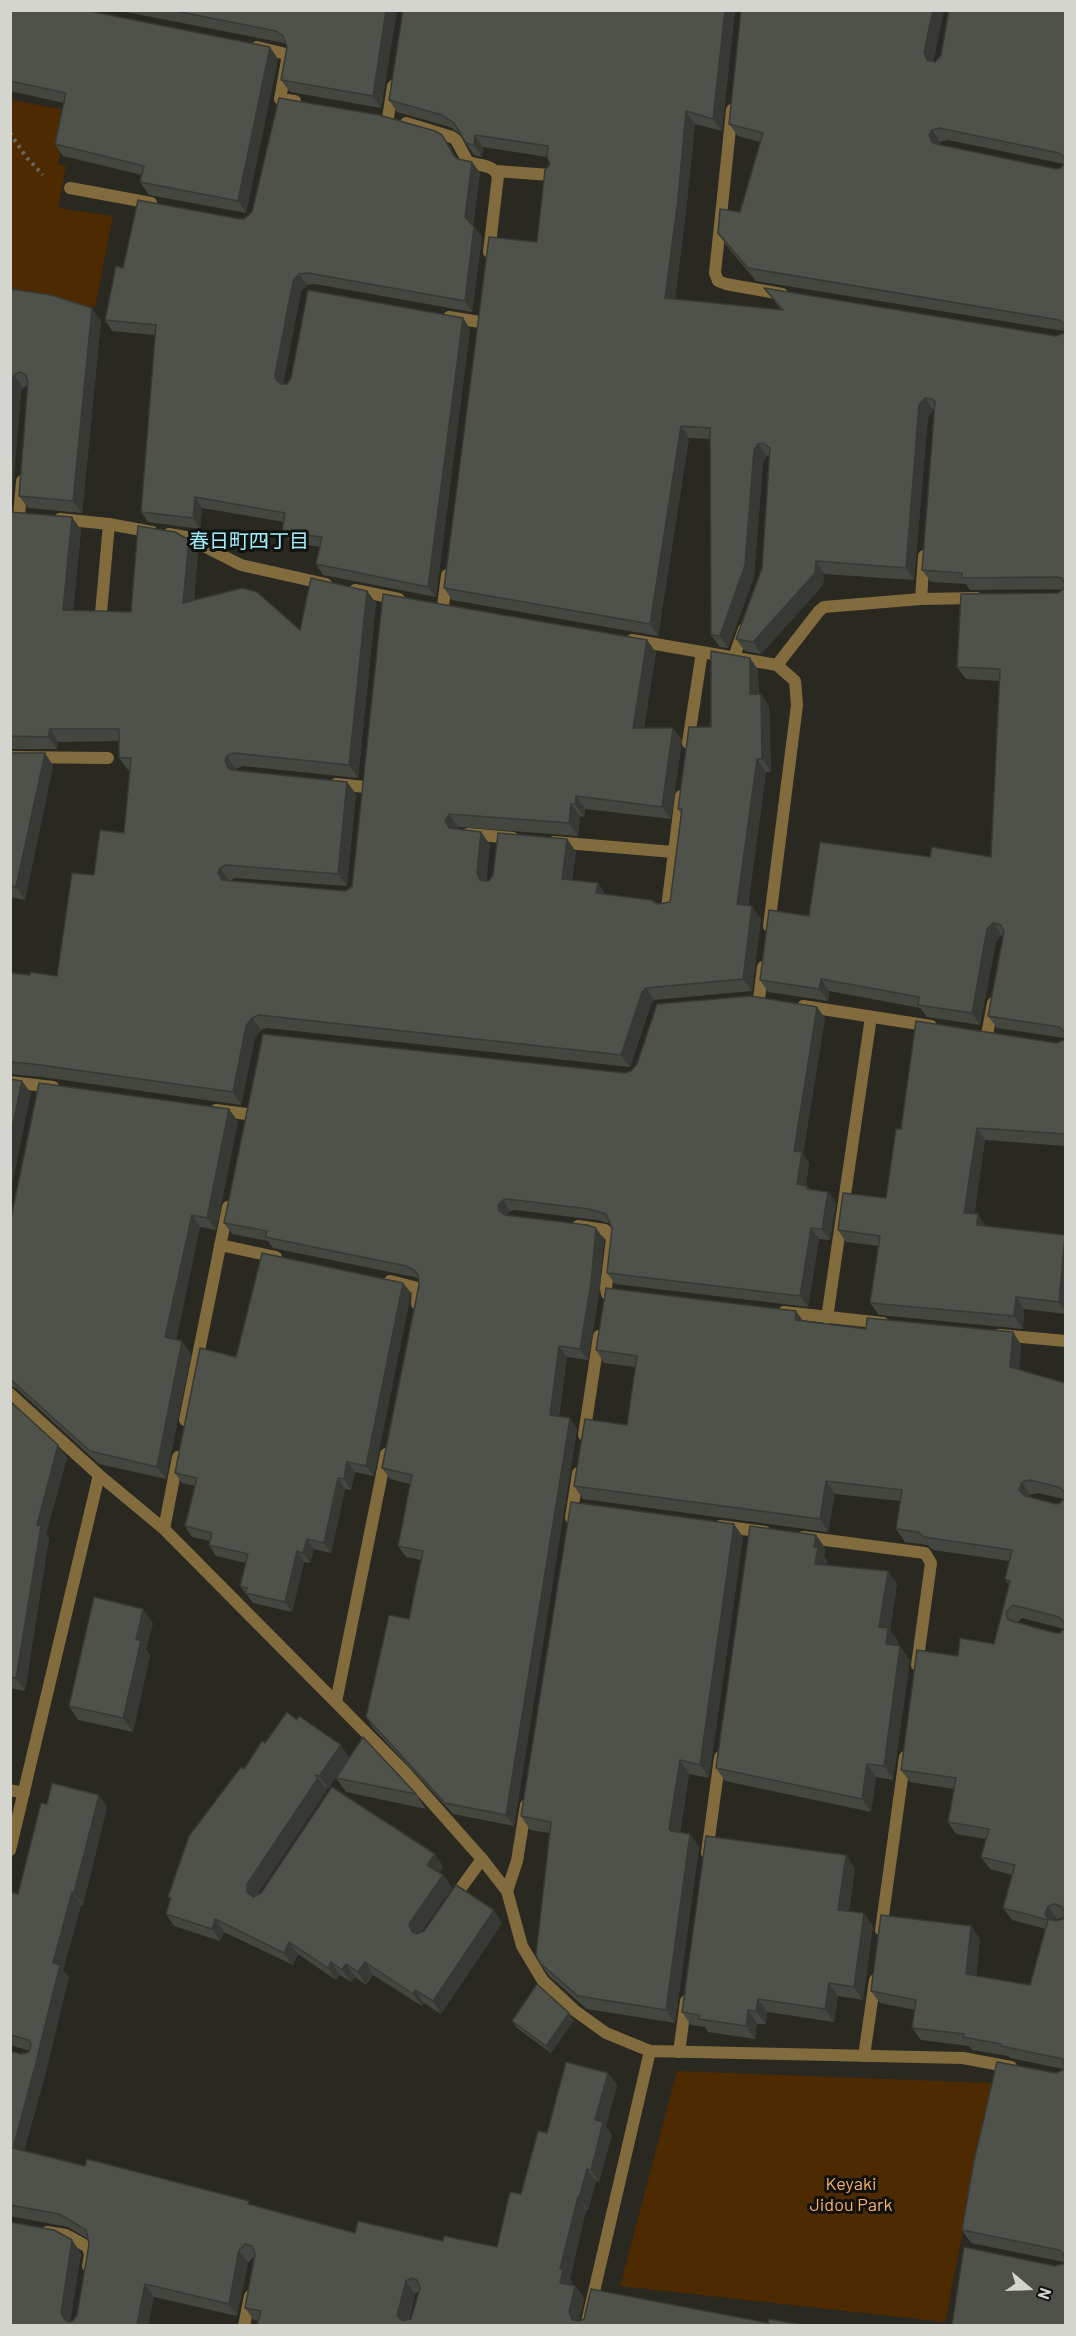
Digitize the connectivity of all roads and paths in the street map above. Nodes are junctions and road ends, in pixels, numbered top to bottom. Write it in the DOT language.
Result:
graph roads {
  1 [pos="247,45"];
  2 [pos="395,75"];
  3 [pos="734,94"];
  4 [pos="312,105"];
  5 [pos="10,133"];
  6 [pos="496,171"];
  7 [pos="550,175"];
  8 [pos="70,188"];
  9 [pos="161,205"];
  10 [pos="487,266"];
  11 [pos="796,296"];
  12 [pos="436,314"];
  13 [pos="480,322"];
  14 [pos="22,471"];
  15 [pos="20,516"];
  16 [pos="52,519"];
  17 [pos="109,524"];
  18 [pos="926,542"];
  19 [pos="449,560"];
  20 [pos="988,598"];
  21 [pos="921,599"];
  22 [pos="408,601"];
  23 [pos="443,606"];
  24 [pos="750,612"];
  25 [pos="101,613"];
  26 [pos="621,638"];
  27 [pos="702,652"];
  28 [pos="734,657"];
  29 [pos="777,665"];
  30 [pos="10,757"];
  31 [pos="108,758"];
  32 [pos="686,758"];
  33 [pos="683,781"];
  34 [pos="320,782"];
  35 [pos="365,787"];
  36 [pos="462,834"];
  37 [pos="522,839"];
  38 [pos="545,841"];
  39 [pos="673,852"];
  40 [pos="667,908"];
  41 [pos="995,989"];
  42 [pos="760,1000"];
  43 [pos="793,1004"];
  44 [pos="871,1017"];
  45 [pos="940,1028"];
  46 [pos="987,1035"];
  47 [pos="10,1082"];
  48 [pos="64,1089"];
  49 [pos="201,1108"];
  50 [pos="247,1114"];
  51 [pos="231,1191"];
  52 [pos="561,1224"];
  53 [pos="220,1245"];
  54 [pos="288,1260"];
  55 [pos="378,1278"];
  56 [pos="625,1293"];
  57 [pos="607,1294"];
  58 [pos="767,1311"];
  59 [pos="414,1317"];
  60 [pos="827,1318"];
  61 [pos="896,1324"];
  62 [pos="988,1334"];
  63 [pos="1065,1341"];
  64 [pos="10,1394"];
  65 [pos="184,1427"];
  66 [pos="388,1446"];
  67 [pos="179,1450"];
  68 [pos="99,1475"];
  69 [pos="707,1524"];
  70 [pos="164,1529"];
  71 [pos="569,1529"];
  72 [pos="915,1681"];
  73 [pos="336,1702"];
  74 [pos="907,1739"];
  75 [pos="722,1744"];
  76 [pos="10,1790"];
  77 [pos="528,1790"];
  78 [pos="24,1793"];
  79 [pos="10,1850"];
  80 [pos="482,1859"];
  81 [pos="706,1862"];
  82 [pos="507,1891"];
  83 [pos="445,1911"];
  84 [pos="880,1939"];
  85 [pos="877,1962"];
  86 [pos="687,1993"];
  87 [pos="650,2051"];
  88 [pos="679,2052"];
  89 [pos="864,2056"];
  90 [pos="1020,2069"];
  91 [pos="33,2229"];
  92 [pos="86,2278"];
  93 [pos="252,2285"];
  94 [pos="244,2325"];
  95 [pos="586,2325"];
  1 -- 4 [label="street"];
  2 -- 6 [label="street"];
  3 -- 11 [label="street"];
  5 -- 8 [label="path"];
  6 -- 7 [label="street"];
  6 -- 10 [label="street"];
  8 -- 9 [label="street"];
  12 -- 13 [label="street"];
  14 -- 15 [label="street"];
  16 -- 17 [label="street"];
  17 -- 22 [label="street"];
  17 -- 25 [label="street"];
  18 -- 21 [label="street"];
  19 -- 23 [label="street"];
  20 -- 21 [label="street"];
  21 -- 29 [label="street"];
  24 -- 28 [label="street"];
  26 -- 27 [label="street"];
  27 -- 28 [label="street"];
  27 -- 32 [label="street"];
  28 -- 29 [label="street"];
  29 -- 42 [label="street"];
  30 -- 31 [label="street"];
  33 -- 39 [label="street"];
  34 -- 35 [label="street"];
  36 -- 37 [label="street"];
  38 -- 39 [label="street"];
  39 -- 40 [label="street"];
  41 -- 46 [label="street"];
  43 -- 44 [label="street"];
  44 -- 45 [label="street"];
  44 -- 60 [label="street"];
  47 -- 48 [label="street"];
  49 -- 50 [label="street"];
  51 -- 53 [label="street"];
  52 -- 57 [label="street"];
  53 -- 54 [label="street"];
  53 -- 65 [label="street"];
  55 -- 59 [label="street"];
  56 -- 57 [label="street"];
  57 -- 71 [label="street"];
  58 -- 60 [label="street"];
  60 -- 61 [label="street"];
  62 -- 63 [label="street"];
  64 -- 68 [label="street"];
  66 -- 73 [label="street"];
  67 -- 70 [label="street"];
  68 -- 70 [label="street"];
  68 -- 78 [label="street"];
  69 -- 72 [label="street"];
  70 -- 73 [label="street"];
  73 -- 80 [label="street"];
  74 -- 84 [label="street"];
  75 -- 81 [label="street"];
  76 -- 78 [label="street"];
  77 -- 82 [label="street"];
  78 -- 79 [label="street"];
  80 -- 82 [label="street"];
  80 -- 83 [label="street"];
  82 -- 87 [label="street"];
  85 -- 89 [label="street"];
  86 -- 88 [label="street"];
  87 -- 88 [label="street"];
  87 -- 95 [label="street"];
  88 -- 89 [label="street"];
  89 -- 90 [label="street"];
  91 -- 92 [label="street"];
  93 -- 94 [label="street"];
}
